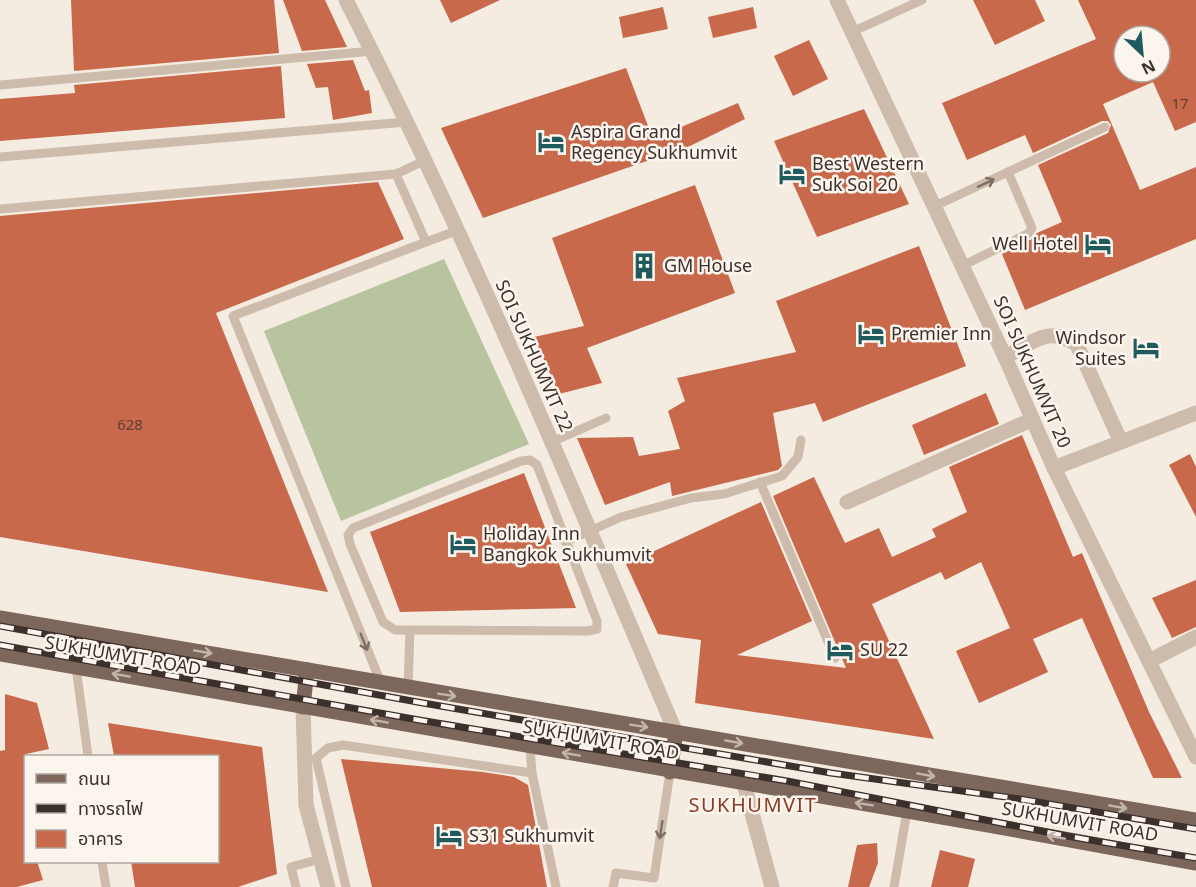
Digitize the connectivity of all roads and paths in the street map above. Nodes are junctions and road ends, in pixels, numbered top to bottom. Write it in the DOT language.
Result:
graph roads {
  1 [pos="346,0"];
  2 [pos="837,0"];
  3 [pos="922,0"];
  4 [pos="852,32"];
  5 [pos="373,51"];
  6 [pos="0,85"];
  7 [pos="406,122"];
  8 [pos="1105,127"];
  9 [pos="0,157"];
  10 [pos="424,161"];
  11 [pos="1008,172"];
  12 [pos="396,174"];
  13 [pos="933,207"];
  14 [pos="0,209"];
  15 [pos="456,231"];
  16 [pos="426,242"];
  17 [pos="962,266"];
  18 [pos="1005,357"];
  19 [pos="1196,413"];
  20 [pos="606,418"];
  21 [pos="1031,420"];
  22 [pos="801,440"];
  23 [pos="552,442"];
  24 [pos="1121,442"];
  25 [pos="1054,468"];
  26 [pos="760,483"];
  27 [pos="847,502"];
  28 [pos="591,530"];
  29 [pos="565,542"];
  30 [pos="0,618"];
  31 [pos="410,630"];
  32 [pos="1196,638"];
  33 [pos="0,654"];
  34 [pos="835,658"];
  35 [pos="1149,661"];
  36 [pos="76,667"];
  37 [pos="307,670"];
  38 [pos="381,683"];
  39 [pos="408,688"];
  40 [pos="303,707"];
  41 [pos="676,733"];
  42 [pos="530,747"];
  43 [pos="88,755"];
  44 [pos="1196,757"];
  45 [pos="670,772"];
  46 [pos="532,773"];
  47 [pos="744,784"];
  48 [pos="907,811"];
  49 [pos="1196,820"];
  50 [pos="320,858"];
  51 [pos="102,863"];
  52 [pos="1196,863"];
  53 [pos="106,887"];
  54 [pos="296,887"];
  55 [pos="328,887"];
  56 [pos="346,887"];
  57 [pos="556,887"];
  58 [pos="613,887"];
  59 [pos="772,887"];
  60 [pos="894,887"];
  1 -- 5 [label="street, SOI SUKHUMVIT 22"];
  2 -- 4 [label="street, SOI SUKHUMVIT 20"];
  3 -- 4 [label="lane"];
  4 -- 13 [label="street, SOI SUKHUMVIT 20"];
  5 -- 6 [label="lane"];
  5 -- 7 [label="street, SOI SUKHUMVIT 22"];
  7 -- 9 [label="lane"];
  7 -- 10 [label="street, SOI SUKHUMVIT 22"];
  8 -- 11 [label="lane"];
  10 -- 12 [label="lane"];
  10 -- 15 [label="street, SOI SUKHUMVIT 22"];
  13 -- 11 [label="lane, one-way"];
  11 -- 17 [label="lane"];
  12 -- 14 [label="lane"];
  12 -- 16 [label="lane"];
  13 -- 17 [label="street, SOI SUKHUMVIT 20"];
  15 -- 16 [label="lane"];
  15 -- 23 [label="street, SOI SUKHUMVIT 22"];
  16 -- 38 [label="lane, one-way"];
  17 -- 18 [label="street, SOI SUKHUMVIT 20"];
  18 -- 21 [label="street, SOI SUKHUMVIT 20"];
  18 -- 24 [label="street"];
  19 -- 24 [label="street"];
  20 -- 23 [label="lane"];
  21 -- 25 [label="street, SOI SUKHUMVIT 20"];
  21 -- 27 [label="street"];
  22 -- 26 [label="lane"];
  23 -- 28 [label="street, SOI SUKHUMVIT 22"];
  24 -- 25 [label="street"];
  25 -- 35 [label="street, SOI SUKHUMVIT 20"];
  26 -- 28 [label="lane"];
  26 -- 34 [label="lane"];
  28 -- 29 [label="lane"];
  28 -- 41 [label="street, SOI SUKHUMVIT 22"];
  29 -- 31 [label="lane"];
  29 -- 31 [label="lane"];
  30 -- 37 [label="main road, SUKHUMVIT ROAD, one-way"];
  31 -- 39 [label="lane"];
  32 -- 35 [label="street"];
  33 -- 36 [label="main road, SUKHUMVIT ROAD"];
  35 -- 44 [label="street, SOI SUKHUMVIT 20"];
  40 -- 36 [label="main road, SUKHUMVIT ROAD, one-way"];
  36 -- 43 [label="lane"];
  37 -- 38 [label="main road, SUKHUMVIT ROAD"];
  37 -- 40 [label="main road"];
  38 -- 39 [label="main road, SUKHUMVIT ROAD"];
  39 -- 41 [label="main road, SUKHUMVIT ROAD, one-way"];
  42 -- 40 [label="main road, SUKHUMVIT ROAD, one-way"];
  40 -- 50 [label="street"];
  41 -- 45 [label="main road"];
  41 -- 49 [label="main road, SUKHUMVIT ROAD, one-way"];
  45 -- 42 [label="main road, SUKHUMVIT ROAD, one-way"];
  42 -- 46 [label="lane"];
  45 -- 47 [label="main road, SUKHUMVIT ROAD"];
  45 -- 58 [label="lane, one-way"];
  46 -- 56 [label="lane"];
  46 -- 57 [label="lane"];
  48 -- 47 [label="main road, SUKHUMVIT ROAD, one-way"];
  47 -- 59 [label="street"];
  52 -- 48 [label="main road, SUKHUMVIT ROAD, one-way"];
  48 -- 60 [label="lane"];
  50 -- 54 [label="lane"];
  50 -- 55 [label="street"];
  51 -- 53 [label="lane"];
}
